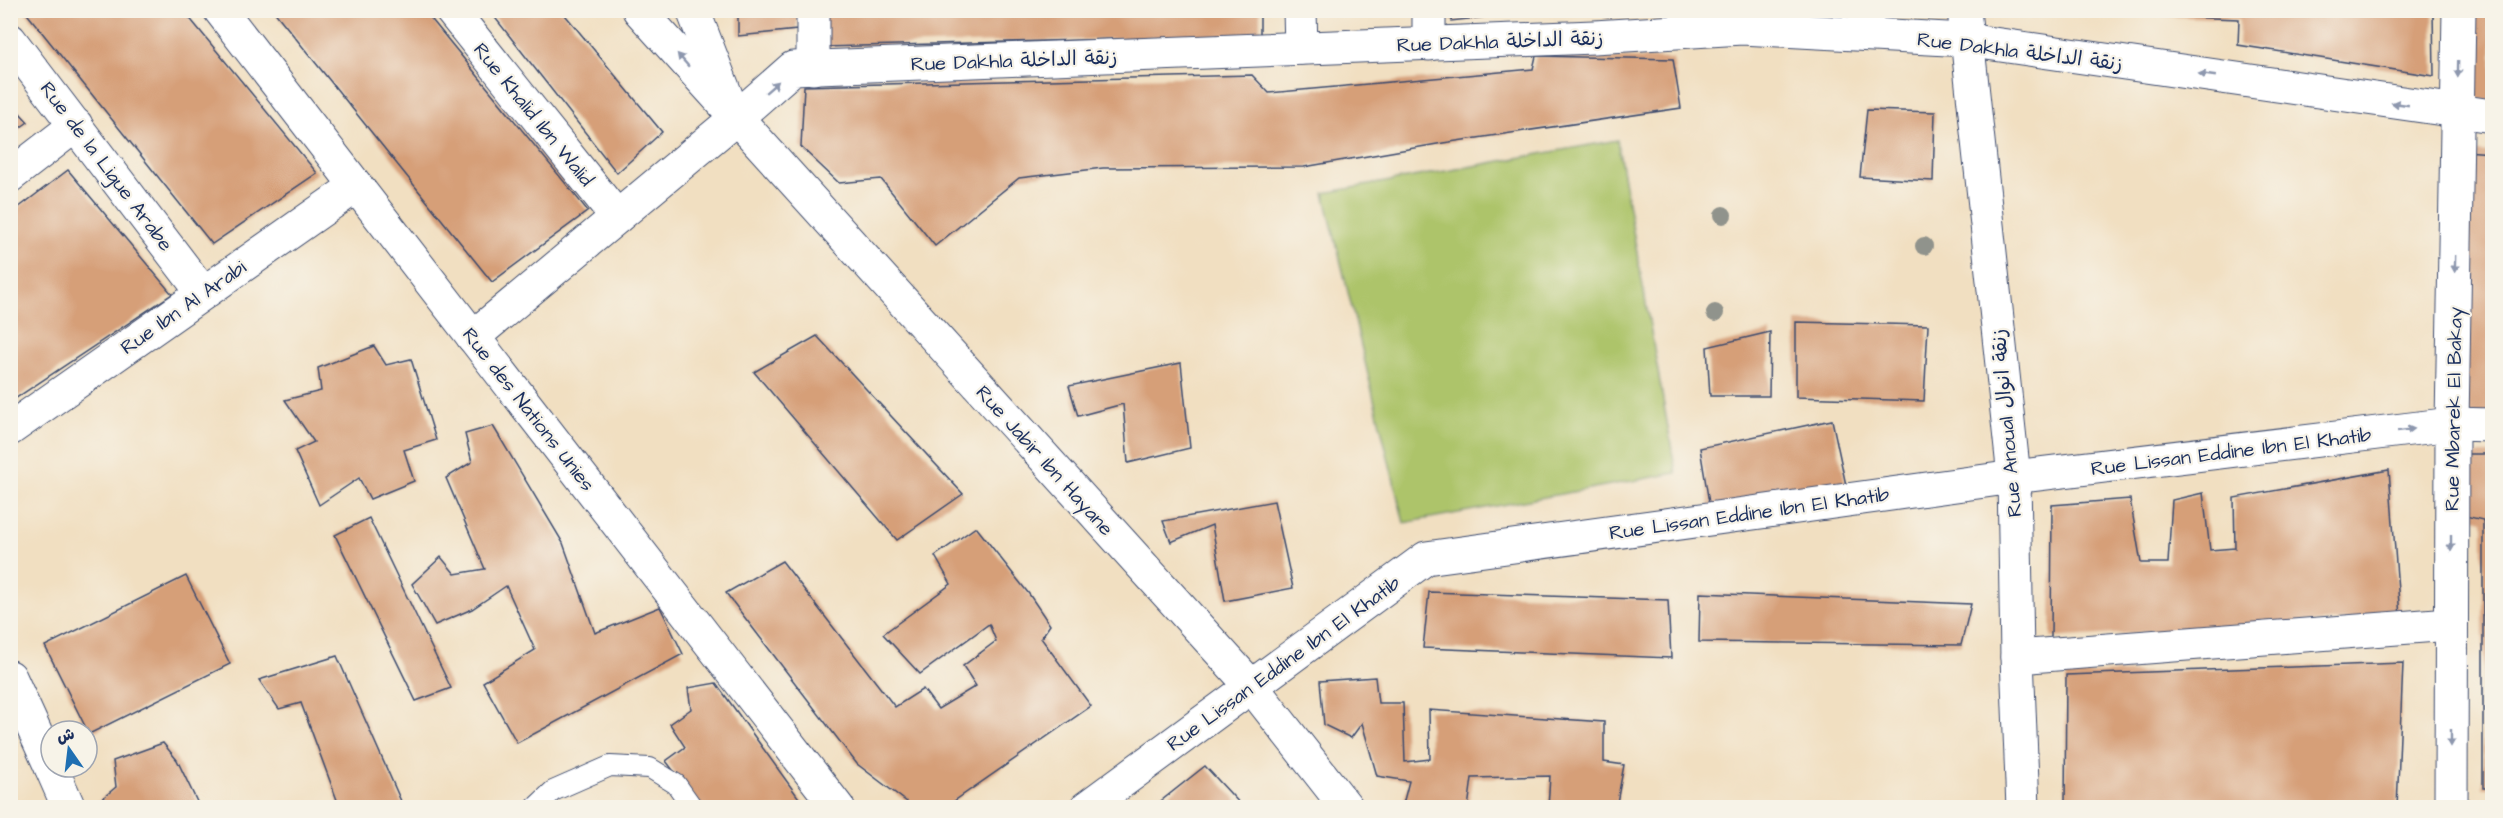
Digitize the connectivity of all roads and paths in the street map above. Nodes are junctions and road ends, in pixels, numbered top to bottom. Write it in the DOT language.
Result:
graph roads {
  1 [pos="220,10"];
  2 [pos="451,10"];
  3 [pos="639,10"];
  4 [pos="693,10"];
  5 [pos="813,10"];
  6 [pos="1300,10"];
  7 [pos="1429,10"];
  8 [pos="2459,10"];
  9 [pos="1742,19"];
  10 [pos="1594,24"];
  11 [pos="1965,25"];
  12 [pos="10,40"];
  13 [pos="1429,44"];
  14 [pos="1301,48"];
  15 [pos="813,68"];
  16 [pos="2457,112"];
  17 [pos="2493,116"];
  18 [pos="735,119"];
  19 [pos="76,125"];
  20 [pos="10,176"];
  21 [pos="356,186"];
  22 [pos="617,217"];
  23 [pos="203,293"];
  24 [pos="473,337"];
  25 [pos="2452,424"];
  26 [pos="2493,425"];
  27 [pos="10,429"];
  28 [pos="2014,477"];
  29 [pos="2450,624"];
  30 [pos="2017,657"];
  31 [pos="10,676"];
  32 [pos="1252,687"];
  33 [pos="39,740"];
  34 [pos="56,779"];
  35 [pos="1101,803"];
  36 [pos="69,807"];
  37 [pos="535,807"];
  38 [pos="693,807"];
  39 [pos="838,807"];
  40 [pos="1347,807"];
  41 [pos="2023,807"];
  42 [pos="2451,807"];
  1 -- 21 [label="street, Rue des Nations Unies"];
  2 -- 22 [label="street, Rue Khalid Ibn Walid"];
  18 -- 3 [label="street, Rue Jabir Ibn Hayane, one-way"];
  4 -- 18 [label="street"];
  5 -- 15 [label="street"];
  6 -- 14 [label="street"];
  7 -- 13 [label="street"];
  8 -- 16 [label="street, Rue Mbarek El Bakay, one-way"];
  9 -- 10 [label="street, Rue Dakhla زنقة الداخلة"];
  9 -- 11 [label="street, Rue Dakhla زنقة الداخلة"];
  10 -- 13 [label="street, Rue Dakhla زنقة الداخلة"];
  16 -- 11 [label="street, Rue Dakhla زنقة الداخلة, one-way"];
  11 -- 28 [label="street, Rue Anoual زنقة انوال"];
  12 -- 19 [label="street, Rue de la Ligue Arabe"];
  13 -- 14 [label="street, Rue Dakhla زنقة الداخلة"];
  14 -- 15 [label="street, Rue Dakhla زنقة الداخلة"];
  18 -- 15 [label="street, Rue Dakhla زنقة الداخلة, one-way"];
  16 -- 17 [label="street, Rue Dakhla زنقة الداخلة"];
  16 -- 25 [label="street, Rue Mbarek El Bakay, one-way"];
  18 -- 22 [label="street, Rue Dakhla زنقة الداخلة"];
  18 -- 32 [label="street, Rue Jabir Ibn Hayane"];
  19 -- 20 [label="street"];
  19 -- 23 [label="street, Rue de la Ligue Arabe"];
  21 -- 23 [label="street, Rue Ibn Al Arabi"];
  21 -- 24 [label="street, Rue des Nations Unies"];
  22 -- 24 [label="street, Rue Dakhla زنقة الداخلة"];
  23 -- 27 [label="street, Rue Ibn Al Arabi"];
  24 -- 39 [label="street, Rue des Nations Unies"];
  25 -- 26 [label="street, Rue Lissan Eddine Ibn El Khatib"];
  28 -- 25 [label="street, Rue Lissan Eddine Ibn El Khatib, one-way"];
  25 -- 29 [label="street, Rue Mbarek El Bakay, one-way"];
  28 -- 30 [label="street, Rue Anoual زنقة انوال"];
  28 -- 32 [label="street, Rue Lissan Eddine Ibn El Khatib"];
  29 -- 30 [label="street"];
  29 -- 42 [label="street, Rue Mbarek El Bakay, one-way"];
  30 -- 41 [label="street, Rue Anoual زنقة انوال"];
  31 -- 33 [label="street"];
  32 -- 35 [label="street, Rue Lissan Eddine Ibn El Khatib"];
  32 -- 40 [label="street, Rue Jabir Ibn Hayane"];
  34 -- 36 [label="street"];
  37 -- 38 [label="lane"];
}
